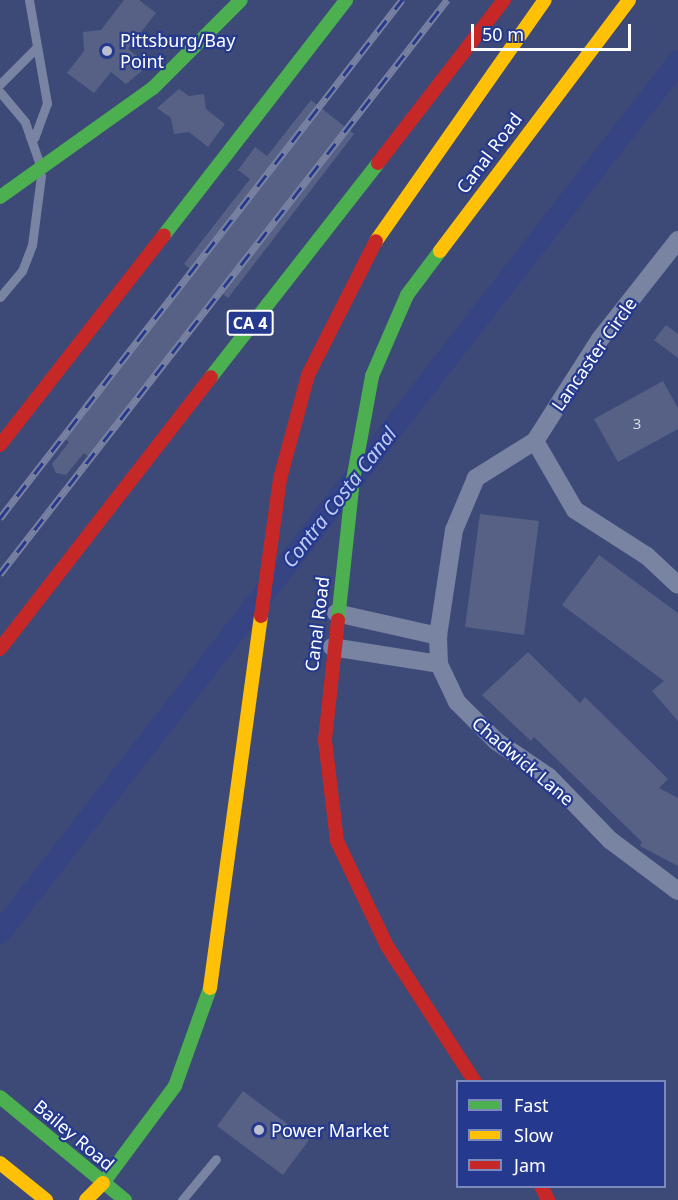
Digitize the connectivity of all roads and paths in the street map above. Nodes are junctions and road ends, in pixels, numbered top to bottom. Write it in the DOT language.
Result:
graph roads {
  1 [pos="29,0"];
  2 [pos="241,0"];
  3 [pos="346,0"];
  4 [pos="504,0"];
  5 [pos="545,0"];
  6 [pos="629,0"];
  7 [pos="37,47"];
  8 [pos="0,84"];
  9 [pos="0,92"];
  10 [pos="34,138"];
  11 [pos="0,197"];
  12 [pos="678,240"];
  13 [pos="0,297"];
  14 [pos="535,441"];
  15 [pos="0,445"];
  16 [pos="678,585"];
  17 [pos="336,613"];
  18 [pos="438,636"];
  19 [pos="332,647"];
  20 [pos="0,649"];
  21 [pos="439,664"];
  22 [pos="678,891"];
  23 [pos="474,1080"];
  24 [pos="0,1097"];
  25 [pos="216,1159"];
  26 [pos="0,1163"];
  27 [pos="103,1183"];
  28 [pos="46,1200"];
  29 [pos="87,1200"];
  30 [pos="125,1200"];
  31 [pos="182,1200"];
  1 -- 7 [label="lane"];
  2 -- 11 [label="main road"];
  3 -- 15 [label="main road"];
  4 -- 20 [label="main road, CA 4"];
  5 -- 27 [label="main road"];
  6 -- 17 [label="main road, Canal Road"];
  7 -- 8 [label="lane"];
  7 -- 10 [label="lane"];
  9 -- 10 [label="lane"];
  10 -- 13 [label="lane"];
  12 -- 14 [label="street, Lancaster Circle"];
  14 -- 16 [label="street"];
  14 -- 18 [label="street, Chadwick Lane"];
  17 -- 18 [label="street"];
  17 -- 19 [label="main road, Canal Road"];
  18 -- 21 [label="street, Chadwick Lane"];
  19 -- 21 [label="street"];
  19 -- 23 [label="main road, Canal Road"];
  21 -- 22 [label="street, Chadwick Lane"];
  24 -- 27 [label="main road, Bailey Road"];
  25 -- 31 [label="lane"];
  26 -- 28 [label="main road"];
  27 -- 29 [label="main road"];
  27 -- 30 [label="main road, Bailey Road"];
}
